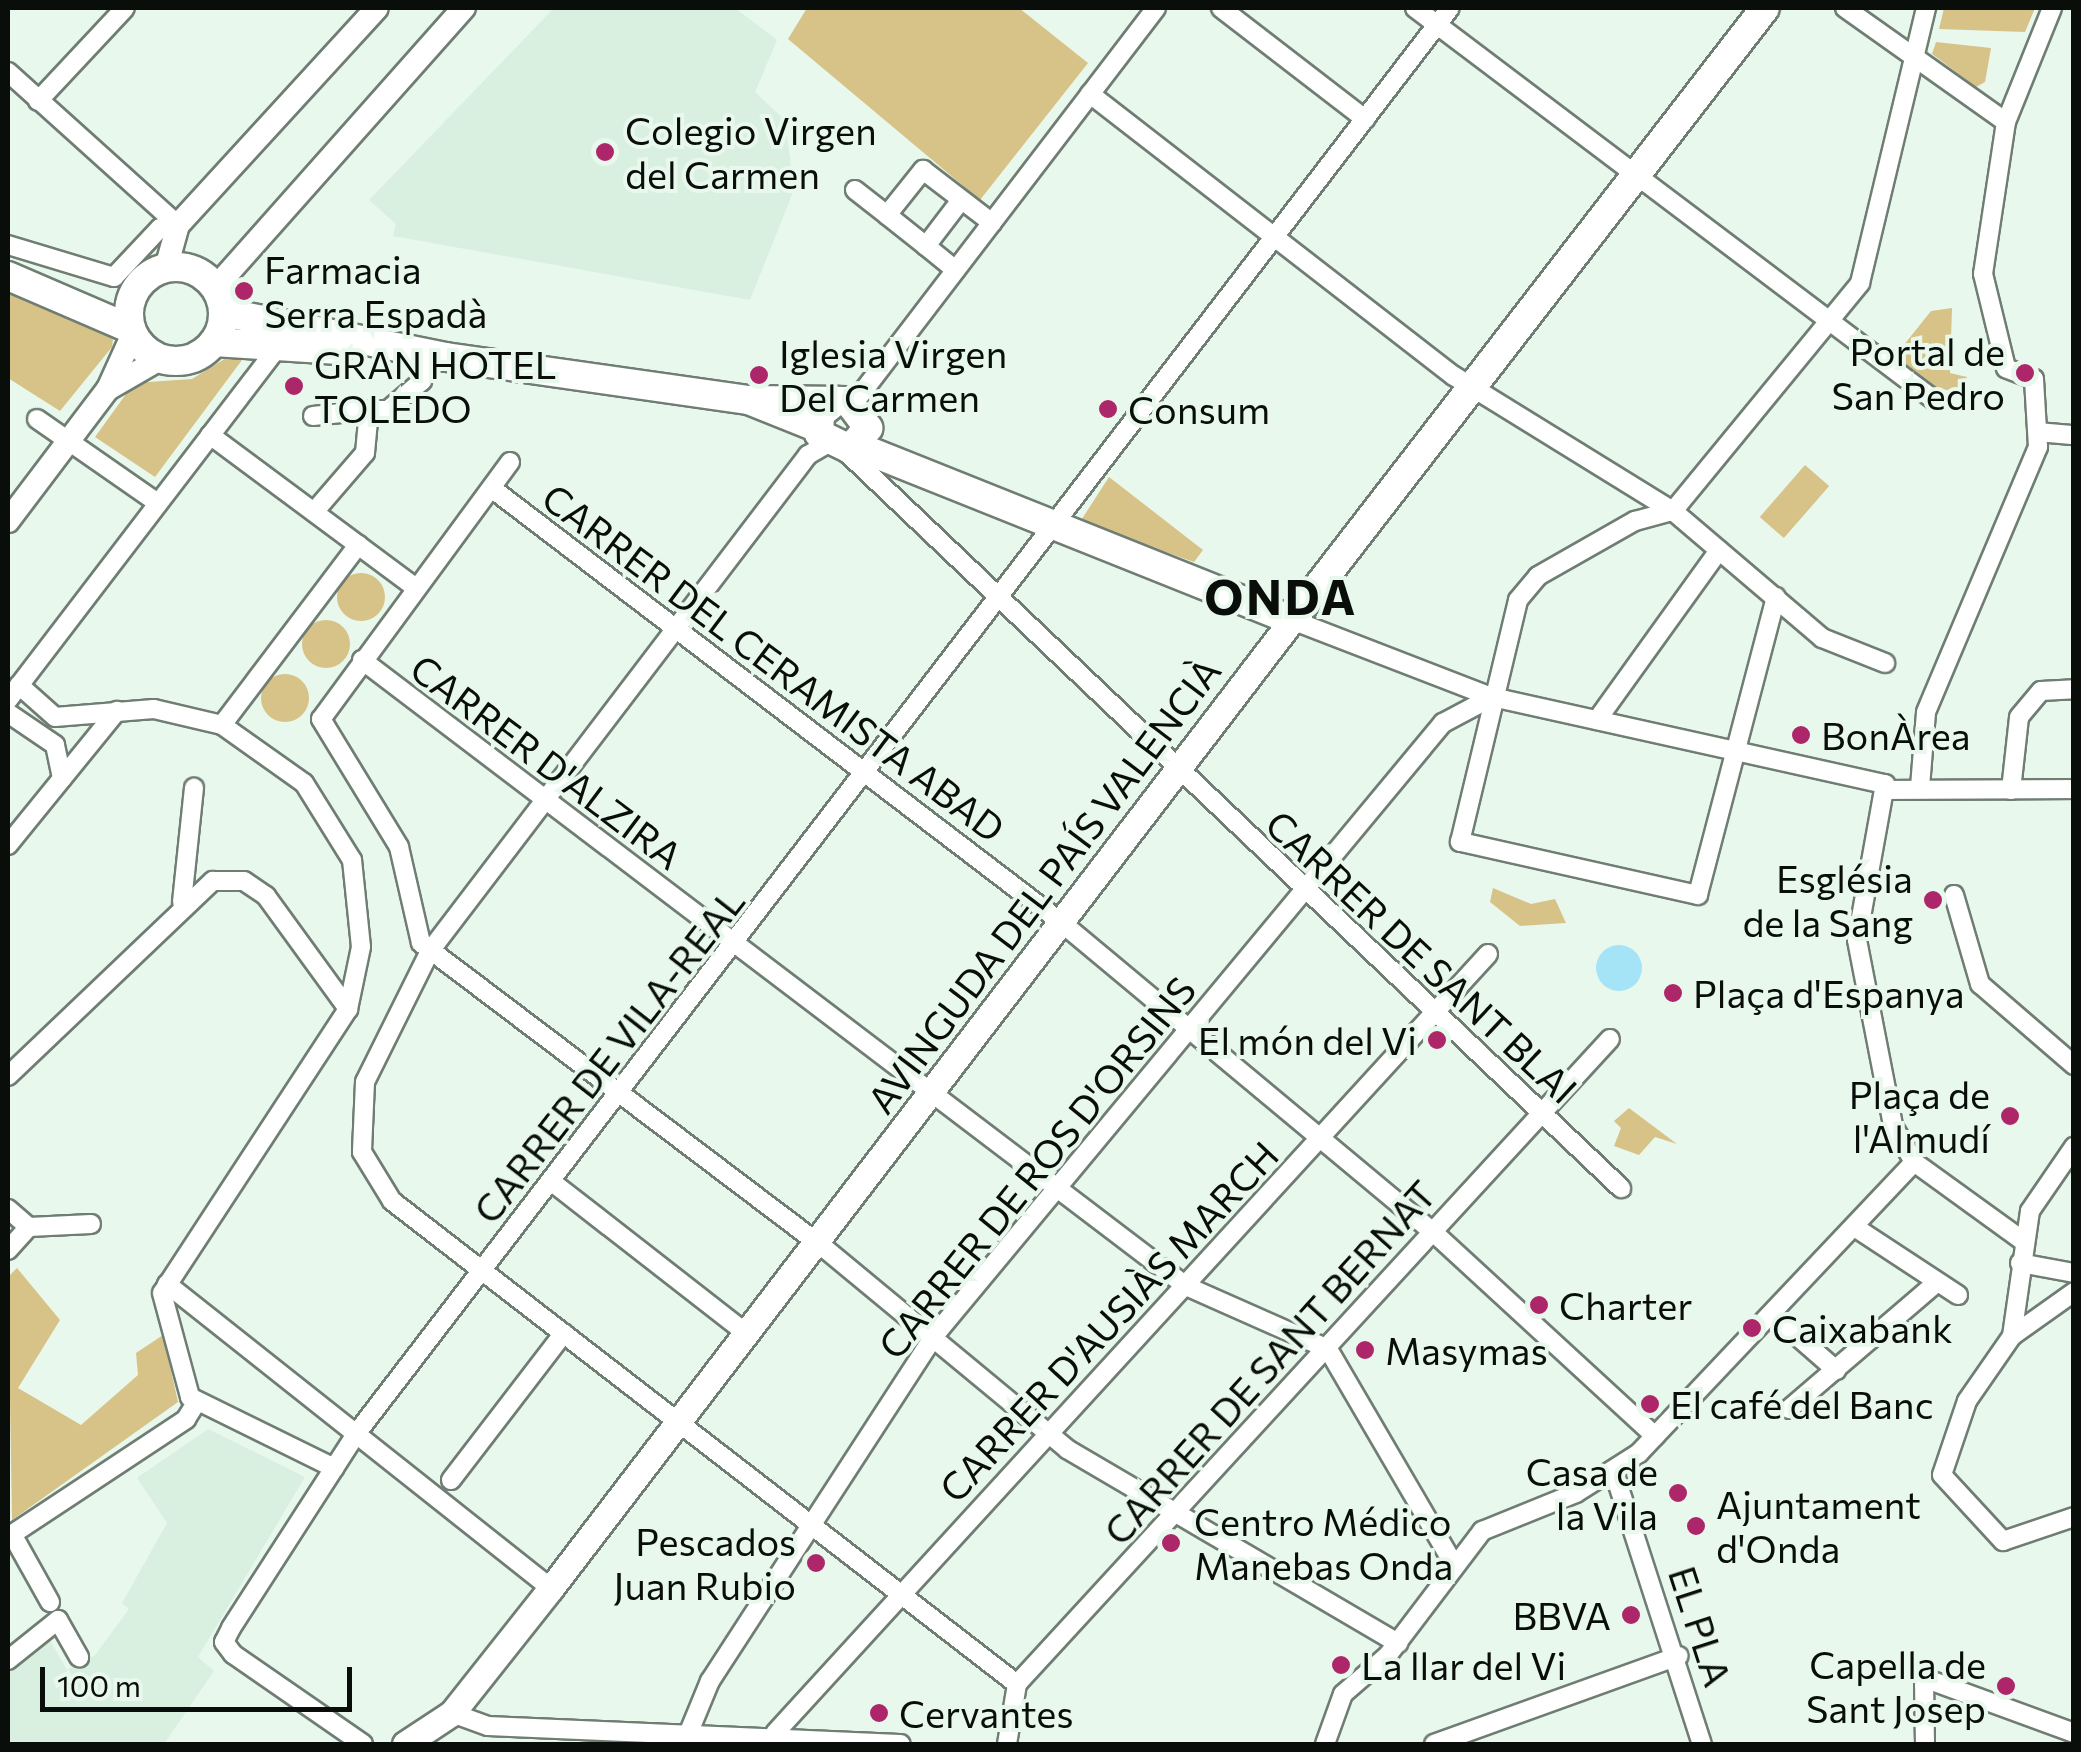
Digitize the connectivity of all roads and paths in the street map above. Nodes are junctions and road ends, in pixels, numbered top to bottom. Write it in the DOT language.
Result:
graph roads {
  1 [pos="125,8"];
  2 [pos="377,8"];
  3 [pos="464,8"];
  4 [pos="1156,8"];
  5 [pos="1221,8"];
  6 [pos="1415,8"];
  7 [pos="1450,8"];
  8 [pos="1765,8"];
  9 [pos="1845,8"];
  10 [pos="1926,8"];
  11 [pos="2052,8"];
  12 [pos="1437,24"];
  13 [pos="1914,60"];
  14 [pos="8,72"];
  15 [pos="1090,94"];
  16 [pos="38,101"];
  17 [pos="1366,119"];
  18 [pos="2006,122"];
  19 [pos="1632,177"];
  20 [pos="854,190"];
  21 [pos="961,200"];
  22 [pos="887,215"];
  23 [pos="992,223"];
  24 [pos="178,225"];
  25 [pos="1274,238"];
  26 [pos="8,245"];
  27 [pos="926,246"];
  28 [pos="166,268"];
  29 [pos="956,270"];
  30 [pos="8,276"];
  31 [pos="75,300"];
  32 [pos="132,300"];
  33 [pos="219,300"];
  34 [pos="1830,324"];
  35 [pos="132,331"];
  36 [pos="214,342"];
  37 [pos="278,346"];
  38 [pos="435,356"];
  39 [pos="160,359"];
  40 [pos="1473,386"];
  41 [pos="108,389"];
  42 [pos="1937,402"];
  43 [pos="369,410"];
  44 [pos="312,416"];
  45 [pos="37,419"];
  46 [pos="843,429"];
  47 [pos="2038,432"];
  48 [pos="210,435"];
  49 [pos="2074,435"];
  50 [pos="70,440"];
  51 [pos="510,462"];
  52 [pos="494,490"];
  53 [pos="158,503"];
  54 [pos="314,512"];
  55 [pos="1674,512"];
  56 [pos="8,521"];
  57 [pos="1052,532"];
  58 [pos="358,545"];
  59 [pos="1719,550"];
  60 [pos="416,588"];
  61 [pos="1776,596"];
  62 [pos="998,600"];
  63 [pos="1292,620"];
  64 [pos="678,629"];
  65 [pos="362,660"];
  66 [pos="1885,662"];
  67 [pos="19,684"];
  68 [pos="2074,689"];
  69 [pos="1492,697"];
  70 [pos="8,700"];
  71 [pos="117,711"];
  72 [pos="8,713"];
  73 [pos="55,717"];
  74 [pos="1597,720"];
  75 [pos="222,725"];
  76 [pos="1730,746"];
  77 [pos="68,771"];
  78 [pos="866,772"];
  79 [pos="1178,772"];
  80 [pos="1884,785"];
  81 [pos="1920,787"];
  82 [pos="194,788"];
  83 [pos="2074,788"];
  84 [pos="2011,790"];
  85 [pos="546,800"];
  86 [pos="8,845"];
  87 [pos="1306,890"];
  88 [pos="1954,895"];
  89 [pos="182,902"];
  90 [pos="1062,922"];
  91 [pos="734,946"];
  92 [pos="430,951"];
  93 [pos="1488,954"];
  94 [pos="348,1009"];
  95 [pos="1436,1011"];
  96 [pos="1189,1028"];
  97 [pos="1610,1040"];
  98 [pos="2074,1066"];
  99 [pos="8,1076"];
  100 [pos="932,1094"];
  101 [pos="620,1095"];
  102 [pos="1542,1114"];
  103 [pos="1319,1139"];
  104 [pos="2074,1147"];
  105 [pos="1914,1162"];
  106 [pos="552,1182"];
  107 [pos="1056,1188"];
  108 [pos="1622,1188"];
  109 [pos="18,1218"];
  110 [pos="91,1224"];
  111 [pos="1856,1228"];
  112 [pos="1432,1231"];
  113 [pos="2025,1232"];
  114 [pos="817,1242"];
  115 [pos="8,1250"];
  116 [pos="2020,1263"];
  117 [pos="483,1270"];
  118 [pos="2074,1272"];
  119 [pos="167,1284"];
  120 [pos="1935,1284"];
  121 [pos="1186,1286"];
  122 [pos="2074,1292"];
  123 [pos="1958,1295"];
  124 [pos="1773,1315"];
  125 [pos="564,1333"];
  126 [pos="747,1334"];
  127 [pos="934,1336"];
  128 [pos="2012,1336"];
  129 [pos="1328,1349"];
  130 [pos="1836,1370"];
  131 [pos="196,1403"];
  132 [pos="1789,1409"];
  133 [pos="680,1422"];
  134 [pos="1050,1433"];
  135 [pos="356,1434"];
  136 [pos="1654,1436"];
  137 [pos="334,1468"];
  138 [pos="1614,1472"];
  139 [pos="451,1480"];
  140 [pos="1176,1511"];
  141 [pos="2074,1517"];
  142 [pos="812,1524"];
  143 [pos="10,1535"];
  144 [pos="1455,1566"];
  145 [pos="551,1588"];
  146 [pos="902,1593"];
  147 [pos="50,1602"];
  148 [pos="1398,1643"];
  149 [pos="1679,1656"];
  150 [pos="79,1657"];
  151 [pos="8,1660"];
  152 [pos="1018,1684"];
  153 [pos="452,1713"];
  154 [pos="2074,1733"];
  155 [pos="775,1734"];
  156 [pos="689,1737"];
  157 [pos="1922,1743"];
  158 [pos="362,1744"];
  159 [pos="405,1744"];
  160 [pos="901,1744"];
  161 [pos="1007,1744"];
  162 [pos="1325,1744"];
  163 [pos="1434,1744"];
  164 [pos="1702,1744"];
  1 -- 16 [label="street"];
  2 -- 24 [label="street"];
  3 -- 33 [label="street"];
  4 -- 15 [label="street"];
  5 -- 17 [label="street"];
  6 -- 12 [label="street"];
  7 -- 12 [label="street, CARRER DE VILA-REAL"];
  8 -- 19 [label="main road, AVINGUDA DEL PAÍS VALENCIÀ"];
  9 -- 13 [label="street"];
  10 -- 13 [label="street"];
  11 -- 18 [label="street"];
  12 -- 17 [label="street, CARRER DE VILA-REAL"];
  12 -- 19 [label="street"];
  13 -- 18 [label="street"];
  13 -- 34 [label="street"];
  14 -- 16 [label="street"];
  15 -- 23 [label="street"];
  15 -- 25 [label="street"];
  16 -- 24 [label="street"];
  17 -- 25 [label="street, CARRER DE VILA-REAL"];
  18 -- 47 [label="street"];
  19 -- 34 [label="street"];
  19 -- 40 [label="main road, AVINGUDA DEL PAÍS VALENCIÀ"];
  20 -- 22 [label="street"];
  21 -- 22 [label="street"];
  21 -- 23 [label="street"];
  21 -- 27 [label="street"];
  22 -- 27 [label="street"];
  23 -- 29 [label="street"];
  24 -- 26 [label="street"];
  24 -- 28 [label="street"];
  25 -- 40 [label="street"];
  25 -- 57 [label="street, CARRER DE VILA-REAL"];
  27 -- 29 [label="street"];
  28 -- 32 [label="main road"];
  28 -- 33 [label="main road"];
  29 -- 46 [label="street"];
  30 -- 31 [label="main road"];
  31 -- 32 [label="main road"];
  31 -- 35 [label="main road"];
  32 -- 35 [label="main road"];
  33 -- 36 [label="main road"];
  33 -- 38 [label="main road"];
  34 -- 42 [label="street"];
  34 -- 55 [label="street"];
  35 -- 39 [label="main road"];
  35 -- 41 [label="street"];
  36 -- 37 [label="main road"];
  36 -- 39 [label="main road"];
  37 -- 38 [label="main road"];
  37 -- 48 [label="street"];
  38 -- 43 [label="street"];
  38 -- 46 [label="main road"];
  39 -- 41 [label="street"];
  40 -- 55 [label="street"];
  40 -- 63 [label="main road, AVINGUDA DEL PAÍS VALENCIÀ"];
  41 -- 50 [label="street"];
  43 -- 44 [label="street"];
  43 -- 54 [label="street"];
  45 -- 50 [label="street"];
  46 -- 57 [label="main road"];
  46 -- 62 [label="street, CARRER DE SANT BLAI"];
  46 -- 64 [label="street"];
  47 -- 49 [label="street"];
  47 -- 81 [label="street"];
  48 -- 53 [label="street"];
  48 -- 54 [label="street"];
  50 -- 53 [label="street"];
  50 -- 56 [label="street"];
  51 -- 52 [label="street"];
  52 -- 60 [label="street"];
  52 -- 64 [label="street, CARRER DEL CERAMISTA ABAD"];
  53 -- 67 [label="street"];
  54 -- 58 [label="street"];
  55 -- 59 [label="street"];
  55 -- 69 [label="street"];
  57 -- 62 [label="street, CARRER DE VILA-REAL"];
  57 -- 63 [label="main road"];
  58 -- 60 [label="street"];
  58 -- 75 [label="street"];
  59 -- 61 [label="street"];
  59 -- 74 [label="street"];
  60 -- 65 [label="street"];
  61 -- 66 [label="street"];
  61 -- 76 [label="street"];
  62 -- 78 [label="street, CARRER DE VILA-REAL"];
  62 -- 79 [label="street, CARRER DE SANT BLAI"];
  63 -- 69 [label="street"];
  63 -- 79 [label="main road, AVINGUDA DEL PAÍS VALENCIÀ"];
  64 -- 78 [label="street, CARRER DEL CERAMISTA ABAD"];
  64 -- 85 [label="street"];
  65 -- 85 [label="street, CARRER D'ALZIRA"];
  65 -- 92 [label="street"];
  67 -- 70 [label="street"];
  67 -- 73 [label="street"];
  68 -- 84 [label="street"];
  69 -- 74 [label="street"];
  69 -- 76 [label="street"];
  69 -- 87 [label="street, CARRER DE ROS D'ORSINS"];
  71 -- 73 [label="street"];
  71 -- 75 [label="street"];
  71 -- 77 [label="street"];
  72 -- 77 [label="street"];
  73 -- 77 [label="street"];
  74 -- 76 [label="street"];
  75 -- 94 [label="street"];
  76 -- 80 [label="street"];
  77 -- 86 [label="street"];
  78 -- 90 [label="street, CARRER DEL CERAMISTA ABAD"];
  78 -- 91 [label="street, CARRER DE VILA-REAL"];
  79 -- 87 [label="street, CARRER DE SANT BLAI"];
  79 -- 90 [label="main road, AVINGUDA DEL PAÍS VALENCIÀ"];
  80 -- 81 [label="street"];
  80 -- 105 [label="street"];
  81 -- 84 [label="street"];
  82 -- 89 [label="street"];
  83 -- 84 [label="street"];
  85 -- 91 [label="street, CARRER D'ALZIRA"];
  85 -- 92 [label="street"];
  87 -- 95 [label="street, CARRER DE SANT BLAI"];
  87 -- 96 [label="street, CARRER DE ROS D'ORSINS"];
  88 -- 98 [label="street"];
  89 -- 94 [label="street"];
  89 -- 99 [label="street"];
  90 -- 96 [label="street, CARRER DEL CERAMISTA ABAD"];
  90 -- 100 [label="main road, AVINGUDA DEL PAÍS VALENCIÀ"];
  91 -- 100 [label="street, CARRER D'ALZIRA"];
  91 -- 101 [label="street, CARRER DE VILA-REAL"];
  92 -- 101 [label="street"];
  92 -- 117 [label="street"];
  93 -- 95 [label="street, CARRER D'AUSIÀS MARCH"];
  94 -- 119 [label="street"];
  95 -- 102 [label="street, CARRER DE SANT BLAI"];
  95 -- 103 [label="street, CARRER D'AUSIÀS MARCH"];
  96 -- 103 [label="street, CARRER DEL CERAMISTA ABAD"];
  96 -- 107 [label="street, CARRER DE ROS D'ORSINS"];
  97 -- 102 [label="street, CARRER DE SANT BERNAT"];
  100 -- 107 [label="street, CARRER D'ALZIRA"];
  100 -- 114 [label="main road, AVINGUDA DEL PAÍS VALENCIÀ"];
  101 -- 106 [label="street, CARRER DE VILA-REAL"];
  101 -- 114 [label="street"];
  102 -- 108 [label="street, CARRER DE SANT BLAI"];
  102 -- 112 [label="street, CARRER DE SANT BERNAT"];
  103 -- 112 [label="street, CARRER DEL CERAMISTA ABAD"];
  103 -- 121 [label="street, CARRER D'AUSIÀS MARCH"];
  104 -- 113 [label="street"];
  105 -- 111 [label="street"];
  105 -- 113 [label="street"];
  106 -- 117 [label="street, CARRER DE VILA-REAL"];
  106 -- 126 [label="street"];
  107 -- 121 [label="street, CARRER D'ALZIRA"];
  107 -- 127 [label="street, CARRER DE ROS D'ORSINS"];
  109 -- 110 [label="street"];
  109 -- 115 [label="street"];
  111 -- 120 [label="street"];
  111 -- 124 [label="street"];
  112 -- 129 [label="street, CARRER DE SANT BERNAT"];
  112 -- 136 [label="street, CARRER DEL CERAMISTA ABAD"];
  113 -- 116 [label="street"];
  114 -- 126 [label="main road, AVINGUDA DEL PAÍS VALENCIÀ"];
  114 -- 127 [label="street"];
  116 -- 118 [label="street"];
  116 -- 128 [label="street"];
  117 -- 125 [label="street"];
  117 -- 135 [label="street, CARRER DE VILA-REAL"];
  119 -- 131 [label="street"];
  119 -- 135 [label="street"];
  120 -- 123 [label="street"];
  120 -- 130 [label="street"];
  121 -- 129 [label="street, CARRER D'ALZIRA"];
  121 -- 134 [label="street, CARRER D'AUSIÀS MARCH"];
  122 -- 128 [label="street"];
  124 -- 130 [label="street"];
  124 -- 136 [label="street"];
  125 -- 133 [label="street"];
  125 -- 139 [label="street"];
  126 -- 133 [label="main road, AVINGUDA DEL PAÍS VALENCIÀ"];
  127 -- 134 [label="street"];
  127 -- 142 [label="street, CARRER DE ROS D'ORSINS"];
  128 -- 141 [label="street"];
  129 -- 140 [label="street, CARRER DE SANT BERNAT"];
  129 -- 144 [label="street"];
  130 -- 132 [label="street"];
  131 -- 137 [label="street"];
  131 -- 143 [label="street"];
  133 -- 142 [label="street"];
  133 -- 145 [label="main road, AVINGUDA DEL PAÍS VALENCIÀ"];
  134 -- 140 [label="street"];
  134 -- 146 [label="street, CARRER D'AUSIÀS MARCH"];
  135 -- 137 [label="street, CARRER DE VILA-REAL"];
  135 -- 145 [label="street"];
  136 -- 138 [label="street"];
  137 -- 158 [label="street, CARRER DE VILA-REAL"];
  138 -- 144 [label="street"];
  138 -- 149 [label="street, EL PLA"];
  140 -- 148 [label="street"];
  140 -- 152 [label="street, CARRER DE SANT BERNAT"];
  142 -- 146 [label="street"];
  142 -- 156 [label="street, CARRER DE ROS D'ORSINS"];
  143 -- 147 [label="street"];
  144 -- 148 [label="street"];
  145 -- 153 [label="main road, AVINGUDA DEL PAÍS VALENCIÀ"];
  146 -- 152 [label="street"];
  146 -- 155 [label="street, CARRER D'AUSIÀS MARCH"];
  148 -- 162 [label="street"];
  149 -- 163 [label="street"];
  149 -- 164 [label="street, EL PLA"];
  150 -- 151 [label="street"];
  152 -- 161 [label="street"];
  153 -- 156 [label="street"];
  153 -- 159 [label="main road, AVINGUDA DEL PAÍS VALENCIÀ"];
  154 -- 157 [label="street"];
  155 -- 156 [label="street"];
  155 -- 160 [label="street"];
}
